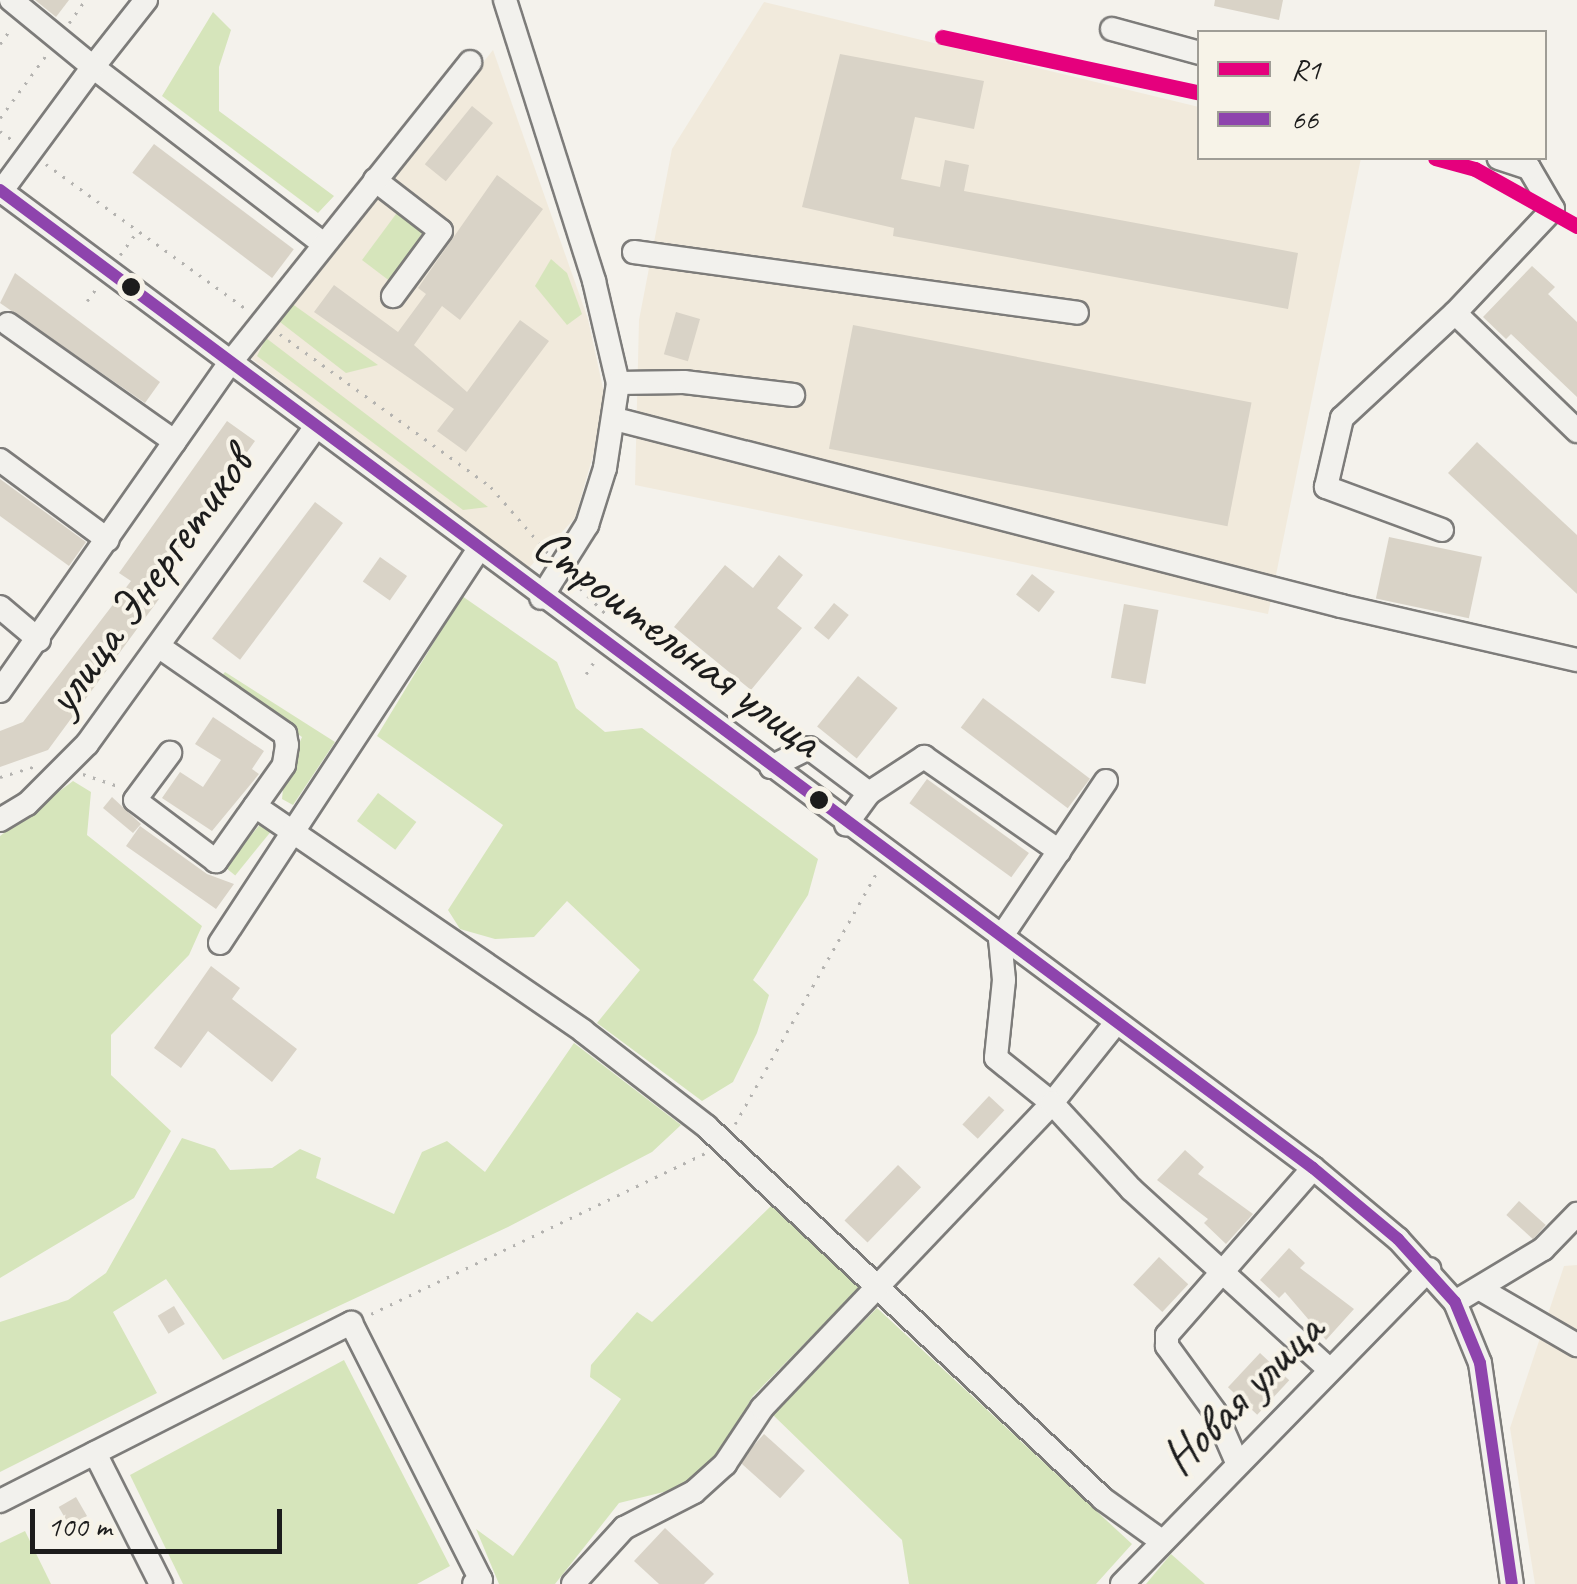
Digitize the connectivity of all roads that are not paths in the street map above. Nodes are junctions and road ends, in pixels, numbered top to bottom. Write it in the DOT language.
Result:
graph roads {
  1 [pos="11,0"];
  2 [pos="146,0"];
  3 [pos="505,0"];
  4 [pos="1112,29"];
  5 [pos="1197,52"];
  6 [pos="470,62"];
  7 [pos="93,67"];
  8 [pos="1505,160"];
  9 [pos="375,180"];
  10 [pos="0,191"];
  11 [pos="324,244"];
  12 [pos="634,252"];
  13 [pos="393,296"];
  14 [pos="1456,313"];
  15 [pos="1078,314"];
  16 [pos="3,325"];
  17 [pos="230,363"];
  18 [pos="618,383"];
  19 [pos="793,396"];
  20 [pos="614,419"];
  21 [pos="316,426"];
  22 [pos="1577,432"];
  23 [pos="176,442"];
  24 [pos="0,460"];
  25 [pos="1442,530"];
  26 [pos="108,540"];
  27 [pos="479,549"];
  28 [pos="541,598"];
  29 [pos="0,607"];
  30 [pos="39,640"];
  31 [pos="161,648"];
  32 [pos="1577,660"];
  33 [pos="0,691"];
  34 [pos="170,753"];
  35 [pos="772,767"];
  36 [pos="1106,782"];
  37 [pos="869,793"];
  38 [pos="255,806"];
  39 [pos="0,820"];
  40 [pos="846,825"];
  41 [pos="295,830"];
  42 [pos="1059,850"];
  43 [pos="1000,939"];
  44 [pos="220,942"];
  45 [pos="1116,1024"];
  46 [pos="1052,1103"];
  47 [pos="1313,1168"];
  48 [pos="1577,1214"];
  49 [pos="1428,1269"];
  50 [pos="1222,1271"];
  51 [pos="877,1286"];
  52 [pos="1482,1290"];
  53 [pos="1454,1302"];
  54 [pos="1577,1345"];
  55 [pos="1329,1369"];
  56 [pos="95,1453"];
  57 [pos="1236,1460"];
  58 [pos="0,1502"];
  59 [pos="1160,1540"];
  60 [pos="161,1584"];
  61 [pos="474,1584"];
  62 [pos="574,1584"];
  63 [pos="1122,1584"];
  64 [pos="1512,1584"];
  1 -- 7 [label="street"];
  2 -- 7 [label="street"];
  3 -- 18 [label="street"];
  4 -- 5 [label="street"];
  6 -- 9 [label="street"];
  7 -- 10 [label="street"];
  7 -- 11 [label="street"];
  8 -- 14 [label="street"];
  9 -- 11 [label="street"];
  9 -- 13 [label="street"];
  10 -- 17 [label="street, Строительная улица"];
  11 -- 17 [label="street"];
  12 -- 15 [label="street"];
  14 -- 22 [label="street"];
  14 -- 25 [label="street"];
  16 -- 23 [label="street"];
  17 -- 21 [label="street, Строительная улица"];
  17 -- 23 [label="street"];
  18 -- 19 [label="street"];
  18 -- 20 [label="street"];
  20 -- 28 [label="street"];
  20 -- 32 [label="street"];
  21 -- 27 [label="street, Строительная улица"];
  21 -- 31 [label="street, улица Энергетиков"];
  23 -- 26 [label="street"];
  24 -- 26 [label="street"];
  26 -- 30 [label="street"];
  27 -- 28 [label="street, Строительная улица"];
  27 -- 41 [label="street"];
  28 -- 35 [label="street, Строительная улица"];
  29 -- 30 [label="street"];
  30 -- 33 [label="street"];
  31 -- 38 [label="street"];
  31 -- 39 [label="street, улица Энергетиков"];
  34 -- 38 [label="street"];
  35 -- 37 [label="street"];
  35 -- 40 [label="street, Строительная улица"];
  36 -- 42 [label="street"];
  37 -- 40 [label="street"];
  37 -- 42 [label="street"];
  38 -- 41 [label="street"];
  40 -- 43 [label="street, Строительная улица"];
  41 -- 44 [label="street"];
  41 -- 51 [label="street"];
  42 -- 43 [label="street"];
  43 -- 45 [label="street, Строительная улица"];
  43 -- 46 [label="street"];
  45 -- 46 [label="street"];
  45 -- 47 [label="street, Строительная улица"];
  46 -- 50 [label="street"];
  46 -- 51 [label="street"];
  47 -- 49 [label="street, Строительная улица"];
  47 -- 50 [label="street"];
  48 -- 52 [label="street"];
  49 -- 53 [label="street, Строительная улица"];
  49 -- 55 [label="street, Новая улица"];
  50 -- 55 [label="street"];
  50 -- 57 [label="street"];
  51 -- 59 [label="street"];
  51 -- 62 [label="street"];
  52 -- 53 [label="street"];
  52 -- 54 [label="street"];
  53 -- 64 [label="street, Строительная улица"];
  55 -- 57 [label="street, Новая улица"];
  56 -- 58 [label="street"];
  56 -- 60 [label="street"];
  56 -- 61 [label="street"];
  57 -- 59 [label="street, Новая улица"];
  59 -- 63 [label="street, Новая улица"];
}
